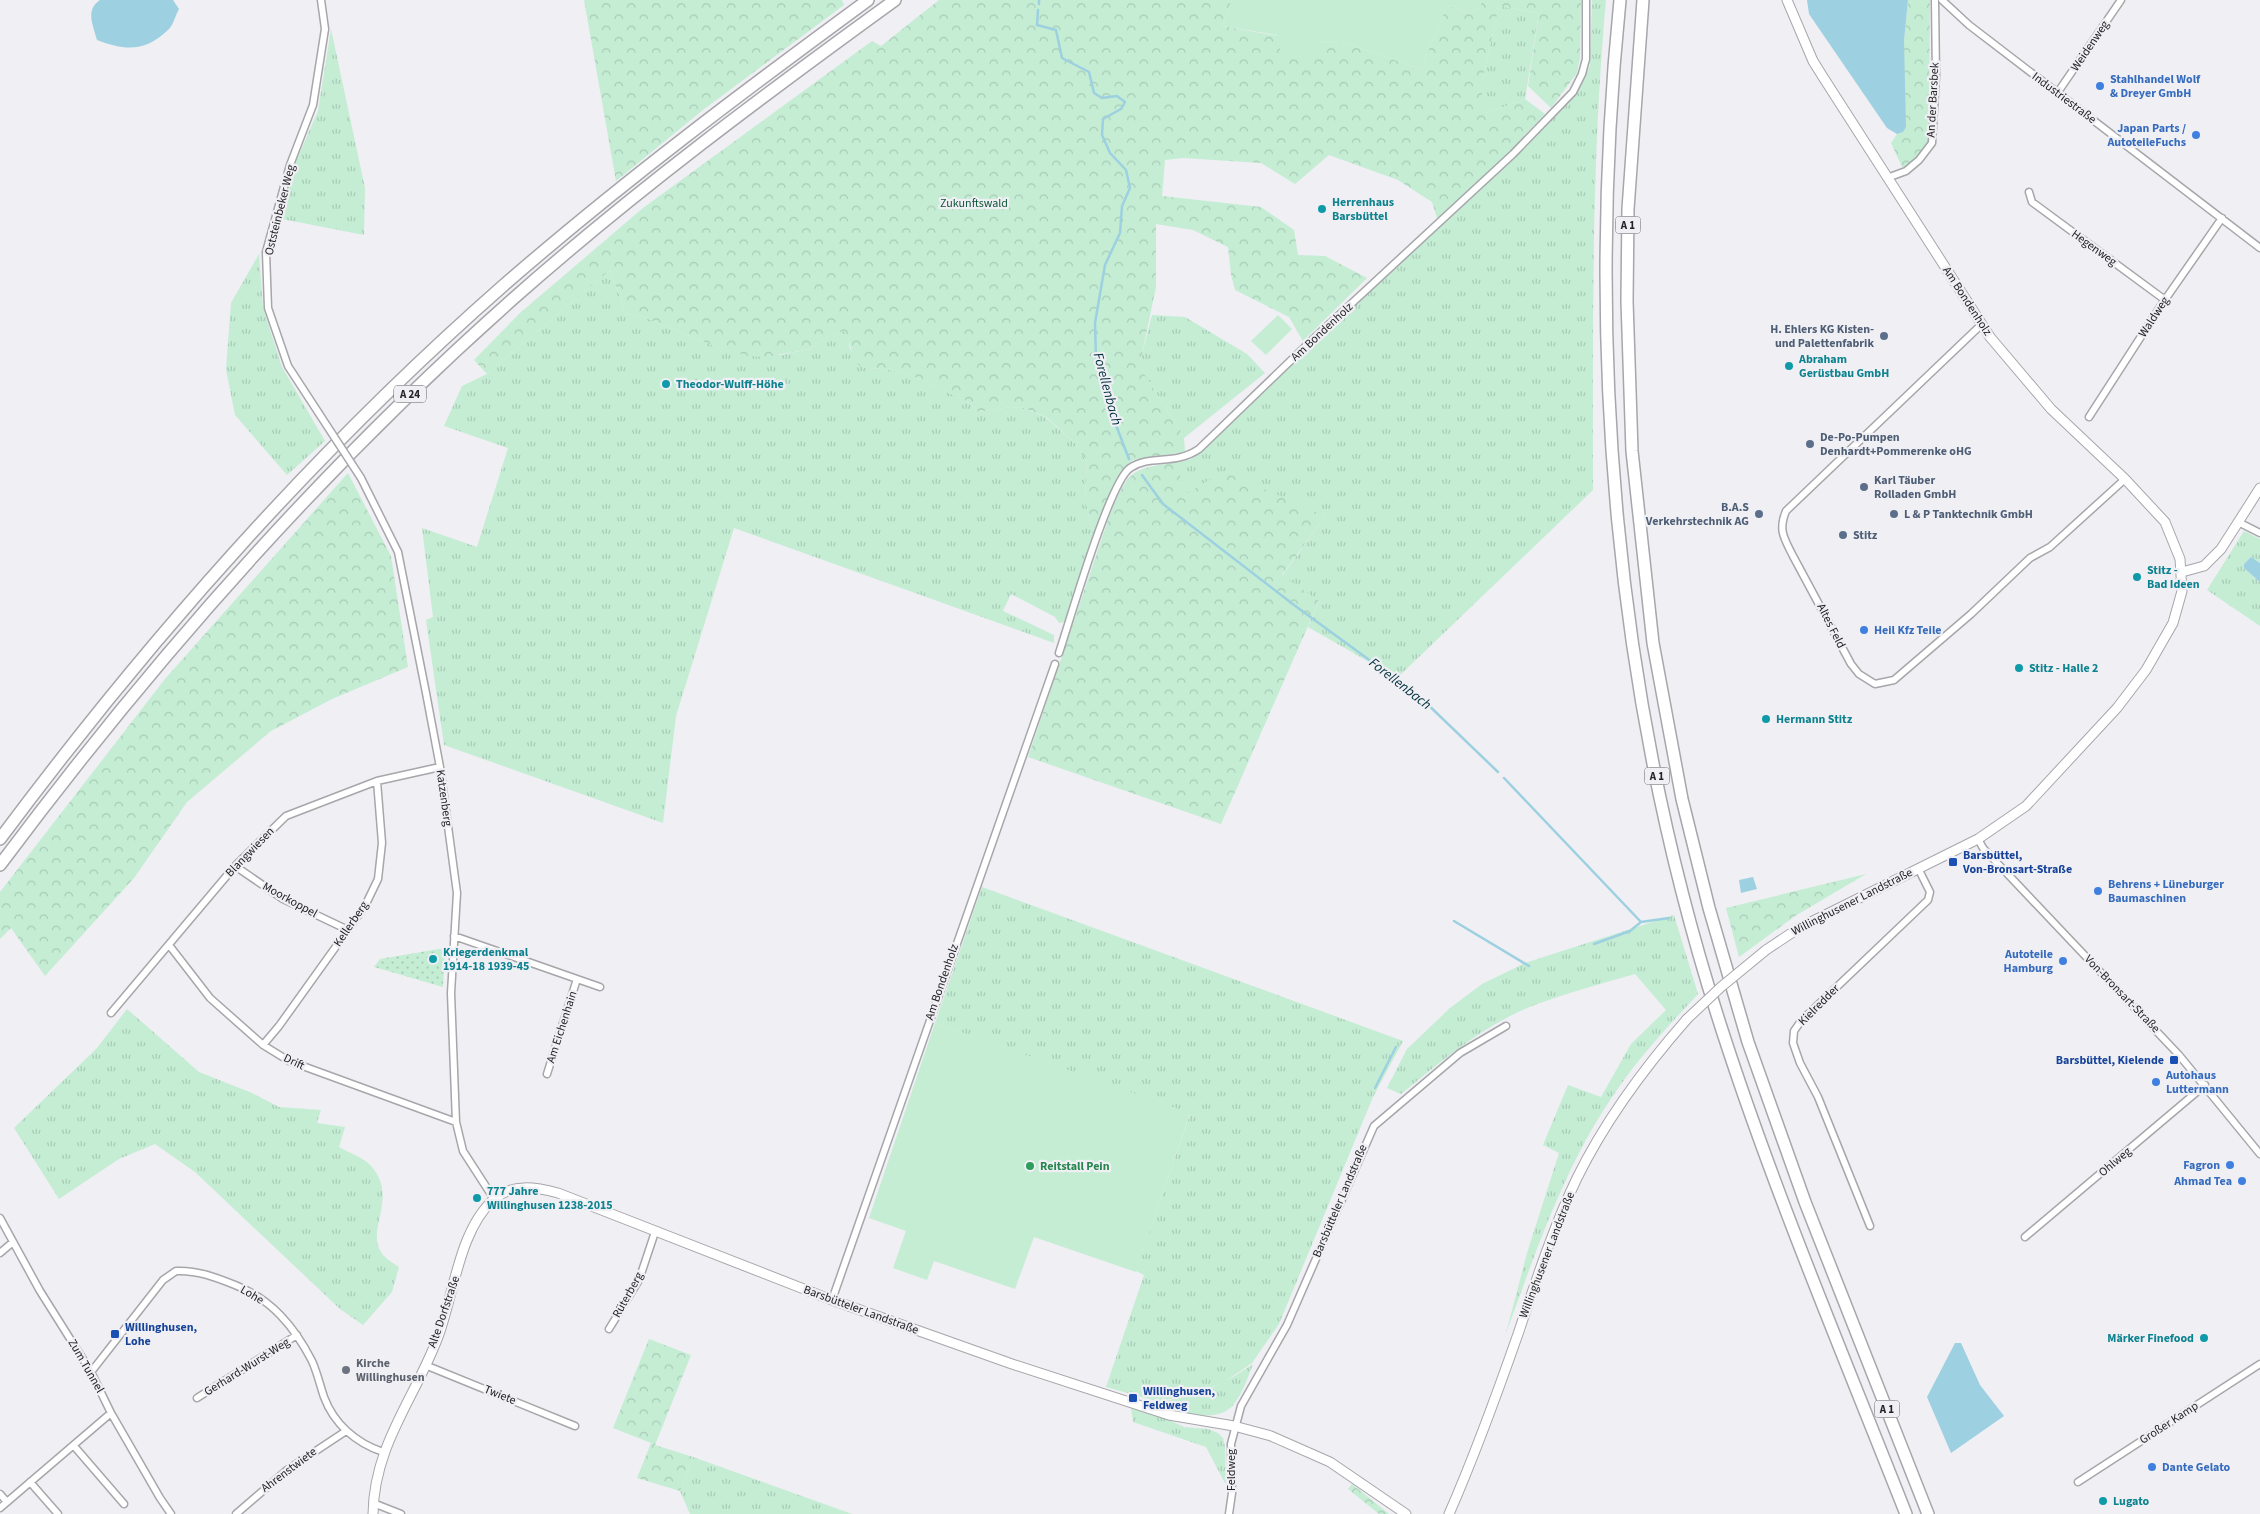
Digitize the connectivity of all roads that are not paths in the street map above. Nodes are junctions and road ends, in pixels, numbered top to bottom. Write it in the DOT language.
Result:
graph roads {
  1 [pos="321,0"];
  2 [pos="868,0"];
  3 [pos="894,0"];
  4 [pos="1586,0"];
  5 [pos="1620,0"];
  6 [pos="1642,0"];
  7 [pos="1787,0"];
  8 [pos="1936,0"];
  9 [pos="1942,0"];
  10 [pos="2121,0"];
  11 [pos="2058,92"];
  12 [pos="1887,178"];
  13 [pos="2030,192"];
  14 [pos="2222,218"];
  15 [pos="2260,248"];
  16 [pos="2165,300"];
  17 [pos="1982,324"];
  18 [pos="318,412"];
  19 [pos="2089,417"];
  20 [pos="2124,478"];
  21 [pos="2260,488"];
  22 [pos="2238,522"];
  23 [pos="2260,533"];
  24 [pos="2182,572"];
  25 [pos="1059,653"];
  26 [pos="1055,664"];
  27 [pos="440,767"];
  28 [pos="377,781"];
  29 [pos="0,838"];
  30 [pos="1978,838"];
  31 [pos="0,865"];
  32 [pos="235,866"];
  33 [pos="1918,868"];
  34 [pos="348,930"];
  35 [pos="454,936"];
  36 [pos="169,945"];
  37 [pos="577,979"];
  38 [pos="600,987"];
  39 [pos="111,1013"];
  40 [pos="1506,1026"];
  41 [pos="263,1045"];
  42 [pos="547,1074"];
  43 [pos="2205,1085"];
  44 [pos="456,1122"];
  45 [pos="2260,1154"];
  46 [pos="494,1199"];
  47 [pos="0,1218"];
  48 [pos="1870,1226"];
  49 [pos="655,1232"];
  50 [pos="2025,1237"];
  51 [pos="13,1242"];
  52 [pos="0,1253"];
  53 [pos="832,1300"];
  54 [pos="610,1329"];
  55 [pos="297,1335"];
  56 [pos="425,1364"];
  57 [pos="2260,1364"];
  58 [pos="91,1372"];
  59 [pos="197,1398"];
  60 [pos="111,1413"];
  61 [pos="574,1426"];
  62 [pos="1234,1426"];
  63 [pos="346,1431"];
  64 [pos="74,1446"];
  65 [pos="383,1452"];
  66 [pos="30,1482"];
  67 [pos="2078,1482"];
  68 [pos="0,1494"];
  69 [pos="7,1502"];
  70 [pos="124,1504"];
  71 [pos="373,1504"];
  72 [pos="0,1508"];
  73 [pos="58,1514"];
  74 [pos="171,1514"];
  75 [pos="236,1514"];
  76 [pos="373,1514"];
  77 [pos="400,1514"];
  78 [pos="1229,1514"];
  79 [pos="1406,1514"];
  80 [pos="1449,1514"];
  81 [pos="1906,1514"];
  82 [pos="1928,1514"];
  1 -- 18 [label="street, Oststeinbeker Weg"];
  2 -- 29 [label="highway, A 24"];
  3 -- 31 [label="highway, A 24"];
  4 -- 25 [label="street, Am Bondenholz"];
  5 -- 81 [label="highway, A 1"];
  6 -- 82 [label="highway, A 1"];
  7 -- 12 [label="main road, Am Bondenholz"];
  8 -- 12 [label="street, An der Barsbek"];
  9 -- 11 [label="street, Industriestraße"];
  10 -- 11 [label="street, Weidenweg"];
  11 -- 14 [label="street, Industriestraße"];
  12 -- 17 [label="main road, Am Bondenholz"];
  13 -- 16 [label="street, Hegenweg"];
  14 -- 15 [label="street, Industriestraße"];
  14 -- 16 [label="street, Waldweg"];
  16 -- 19 [label="street, Waldweg"];
  17 -- 20 [label="main road, Am Bondenholz"];
  17 -- 20 [label="street, Altes Feld"];
  18 -- 27 [label="street, Katzenberg, bridge"];
  20 -- 24 [label="main road, Am Bondenholz"];
  21 -- 22 [label="main road"];
  22 -- 23 [label="street"];
  22 -- 24 [label="main road"];
  24 -- 30 [label="main road, Willinghusener Landstraße"];
  26 -- 53 [label="street, Am Bondenholz"];
  27 -- 28 [label="street, Blangwiesen"];
  27 -- 35 [label="street, Katzenberg"];
  28 -- 32 [label="street, Blangwiesen"];
  28 -- 34 [label="street, Kellerberg"];
  30 -- 33 [label="main road, Willinghusener Landstraße"];
  30 -- 43 [label="street, Von-Bronsart-Straße"];
  32 -- 34 [label="street, Moorkoppel"];
  32 -- 36 [label="street, Blangwiesen"];
  33 -- 48 [label="street, Kielredder"];
  33 -- 80 [label="main road, Willinghusener Landstraße, bridge"];
  34 -- 41 [label="street, Kellerberg"];
  35 -- 37 [label="street, Am Eichenhain"];
  35 -- 44 [label="street, Katzenberg"];
  36 -- 39 [label="street, Blangwiesen"];
  36 -- 41 [label="street, Drift"];
  37 -- 38 [label="street, Am Eichenhain"];
  37 -- 42 [label="street, Am Eichenhain"];
  40 -- 62 [label="street, Barsbütteler Landstraße"];
  41 -- 44 [label="street, Drift"];
  43 -- 45 [label="street, Von-Bronsart-Straße"];
  43 -- 50 [label="street, Ohlweg"];
  44 -- 46 [label="street, Katzenberg"];
  46 -- 49 [label="main road, Barsbütteler Landstraße"];
  46 -- 56 [label="main road, Alte Dorfstraße"];
  47 -- 51 [label="street, Zum Tunnel"];
  49 -- 53 [label="main road, Barsbütteler Landstraße"];
  49 -- 54 [label="street, Rüterberg"];
  51 -- 52 [label="street"];
  51 -- 58 [label="street, Zum Tunnel"];
  53 -- 62 [label="main road, Barsbütteler Landstraße"];
  55 -- 58 [label="street, Lohe"];
  55 -- 59 [label="street, Gerhard-Wurst-Weg"];
  55 -- 63 [label="street, Lohe"];
  56 -- 61 [label="street, Twiete"];
  56 -- 65 [label="main road, Alte Dorfstraße"];
  57 -- 67 [label="street, Großer Kamp"];
  58 -- 60 [label="street, Zum Tunnel"];
  60 -- 64 [label="street"];
  60 -- 74 [label="street, Zum Tunnel"];
  62 -- 78 [label="street, Feldweg"];
  62 -- 79 [label="main road, Barsbütteler Landstraße"];
  63 -- 65 [label="street, Lohe"];
  63 -- 75 [label="street, Ahrenstwiete"];
  64 -- 66 [label="street"];
  64 -- 70 [label="street"];
  65 -- 71 [label="main road, Alte Dorfstraße"];
  66 -- 69 [label="street"];
  66 -- 73 [label="street"];
  68 -- 69 [label="street"];
  69 -- 72 [label="street"];
  71 -- 76 [label="main road, Alte Dorfstraße"];
  71 -- 77 [label="street"];
}
